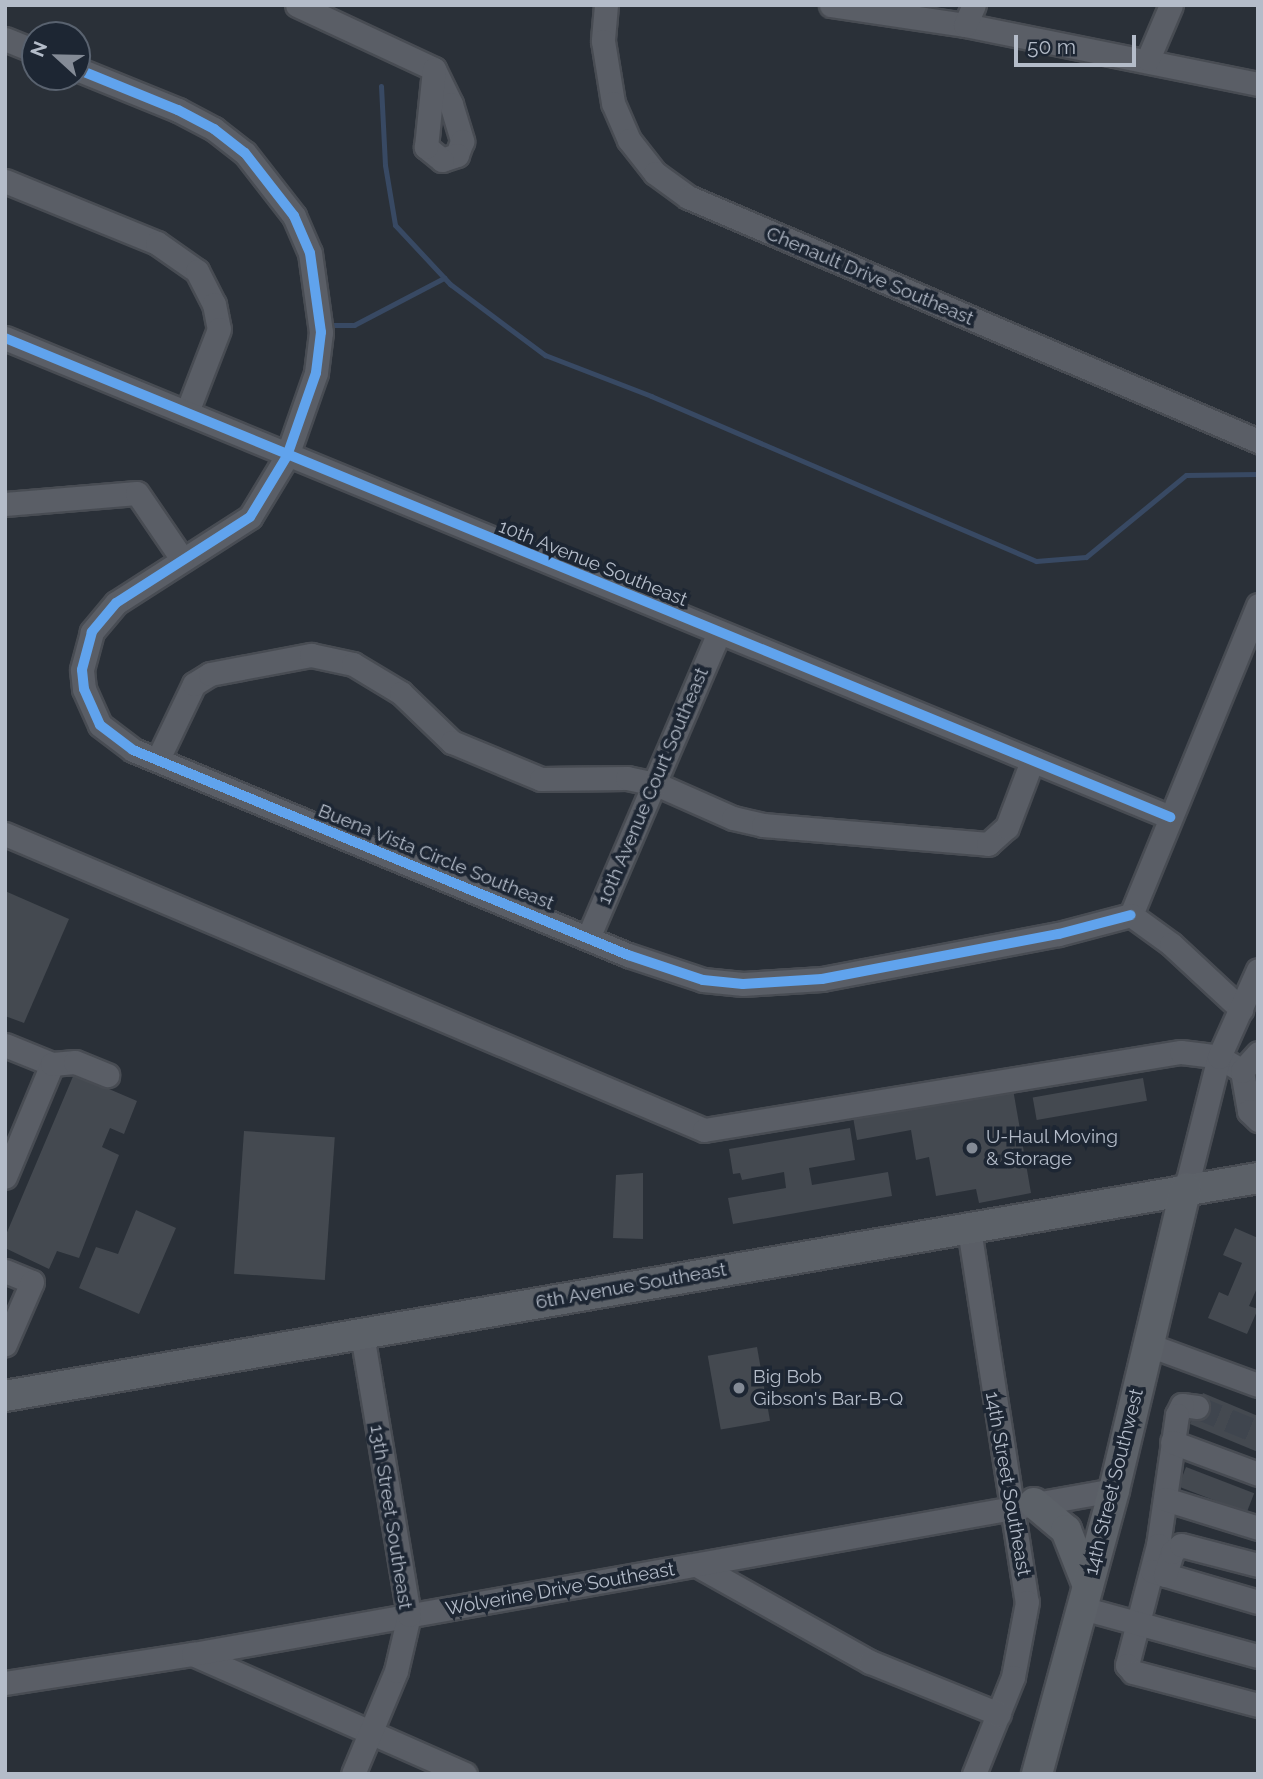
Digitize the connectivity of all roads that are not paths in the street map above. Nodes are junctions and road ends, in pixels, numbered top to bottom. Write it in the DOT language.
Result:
graph roads {
  1 [pos="297,5"];
  2 [pos="606,5"];
  3 [pos="831,5"];
  4 [pos="1171,5"];
  5 [pos="970,15"];
  6 [pos="1148,59"];
  7 [pos="434,69"];
  8 [pos="91,75"];
  9 [pos="1258,84"];
  10 [pos="5,181"];
  11 [pos="5,338"];
  12 [pos="187,412"];
  13 [pos="1258,440"];
  14 [pos="288,456"];
  15 [pos="5,503"];
  16 [pos="182,559"];
  17 [pos="1258,605"];
  18 [pos="718,634"];
  19 [pos="158,759"];
  20 [pos="1032,761"];
  21 [pos="656,784"];
  22 [pos="1170,817"];
  23 [pos="5,834"];
  24 [pos="1131,915"];
  25 [pos="588,938"];
  26 [pos="1257,974"];
  27 [pos="1241,1009"];
  28 [pos="5,1045"];
  29 [pos="1258,1053"];
  30 [pos="1219,1057"];
  31 [pos="52,1064"];
  32 [pos="1242,1071"];
  33 [pos="108,1075"];
  34 [pos="1258,1120"];
  35 [pos="5,1177"];
  36 [pos="1258,1178"];
  37 [pos="1186,1188"];
  38 [pos="969,1229"];
  39 [pos="5,1271"];
  40 [pos="362,1335"];
  41 [pos="5,1345"];
  42 [pos="1149,1345"];
  43 [pos="1258,1385"];
  44 [pos="5,1396"];
  45 [pos="1197,1407"];
  46 [pos="1172,1442"];
  47 [pos="1258,1474"];
  48 [pos="1114,1490"];
  49 [pos="1164,1499"];
  50 [pos="1025,1505"];
  51 [pos="1258,1528"];
  52 [pos="697,1565"];
  53 [pos="1258,1565"];
  54 [pos="1158,1573"];
  55 [pos="1085,1597"];
  56 [pos="1258,1602"];
  57 [pos="409,1615"];
  58 [pos="1138,1623"];
  59 [pos="193,1654"];
  60 [pos="1258,1656"];
  61 [pos="5,1683"];
  62 [pos="1258,1705"];
  63 [pos="999,1714"];
  64 [pos="371,1733"];
  65 [pos="354,1774"];
  66 [pos="465,1774"];
  67 [pos="974,1774"];
  68 [pos="1037,1774"];
  1 -- 7 [label="street"];
  2 -- 13 [label="street, Chenault Drive Southeast"];
  3 -- 5 [label="street"];
  4 -- 6 [label="street"];
  5 -- 6 [label="street"];
  6 -- 9 [label="street"];
  8 -- 14 [label="street, Buena Vista Circle Southeast"];
  10 -- 12 [label="street"];
  11 -- 12 [label="street, 10th Avenue Southeast"];
  12 -- 14 [label="street, 10th Avenue Southeast"];
  14 -- 16 [label="street, Buena Vista Circle Southeast"];
  14 -- 18 [label="street, 10th Avenue Southeast"];
  15 -- 16 [label="street"];
  16 -- 19 [label="street, Buena Vista Circle Southeast"];
  17 -- 22 [label="street"];
  18 -- 20 [label="street, 10th Avenue Southeast"];
  18 -- 21 [label="street, 10th Avenue Court Southeast"];
  19 -- 21 [label="street"];
  19 -- 25 [label="street, Buena Vista Circle Southeast"];
  20 -- 21 [label="street"];
  20 -- 22 [label="street, 10th Avenue Southeast"];
  21 -- 25 [label="street, 10th Avenue Court Southeast"];
  22 -- 24 [label="street"];
  23 -- 30 [label="street"];
  24 -- 25 [label="street, Buena Vista Circle Southeast"];
  24 -- 27 [label="street"];
  26 -- 27 [label="street"];
  27 -- 30 [label="street"];
  28 -- 31 [label="street"];
  29 -- 32 [label="street"];
  30 -- 32 [label="street"];
  30 -- 37 [label="street"];
  31 -- 33 [label="street"];
  31 -- 35 [label="street"];
  32 -- 34 [label="street"];
  36 -- 37 [label="main road, 6th Avenue Southeast"];
  37 -- 38 [label="main road, 6th Avenue Southeast"];
  37 -- 42 [label="main road, 14th Street Southwest"];
  38 -- 40 [label="main road, 6th Avenue Southeast"];
  38 -- 50 [label="street, 14th Street Southeast"];
  39 -- 41 [label="street"];
  40 -- 44 [label="main road, 6th Avenue Southeast"];
  40 -- 57 [label="street, 13th Street Southeast"];
  42 -- 43 [label="street"];
  42 -- 48 [label="main road, 14th Street Southwest"];
  45 -- 46 [label="street"];
  46 -- 47 [label="street"];
  46 -- 49 [label="street"];
  48 -- 50 [label="street, Wolverine Drive Southeast"];
  48 -- 55 [label="main road, 14th Street Southwest"];
  49 -- 51 [label="street"];
  49 -- 54 [label="street"];
  50 -- 52 [label="street, Wolverine Drive Southeast"];
  50 -- 55 [label="main road"];
  50 -- 63 [label="street, 14th Street Southeast"];
  52 -- 57 [label="street, Wolverine Drive Southeast"];
  52 -- 63 [label="street"];
  53 -- 54 [label="street"];
  54 -- 56 [label="street"];
  54 -- 58 [label="street"];
  55 -- 58 [label="street"];
  55 -- 68 [label="main road, 14th Street Southwest"];
  57 -- 59 [label="street, Wolverine Drive Southeast"];
  57 -- 64 [label="street, 13th Street Southeast"];
  58 -- 60 [label="street"];
  58 -- 62 [label="street"];
  59 -- 61 [label="street, Wolverine Drive Southeast"];
  59 -- 64 [label="street"];
  63 -- 67 [label="street, 14th Street Southeast"];
  64 -- 65 [label="street, 13th Street Southeast"];
  64 -- 66 [label="street"];
}
